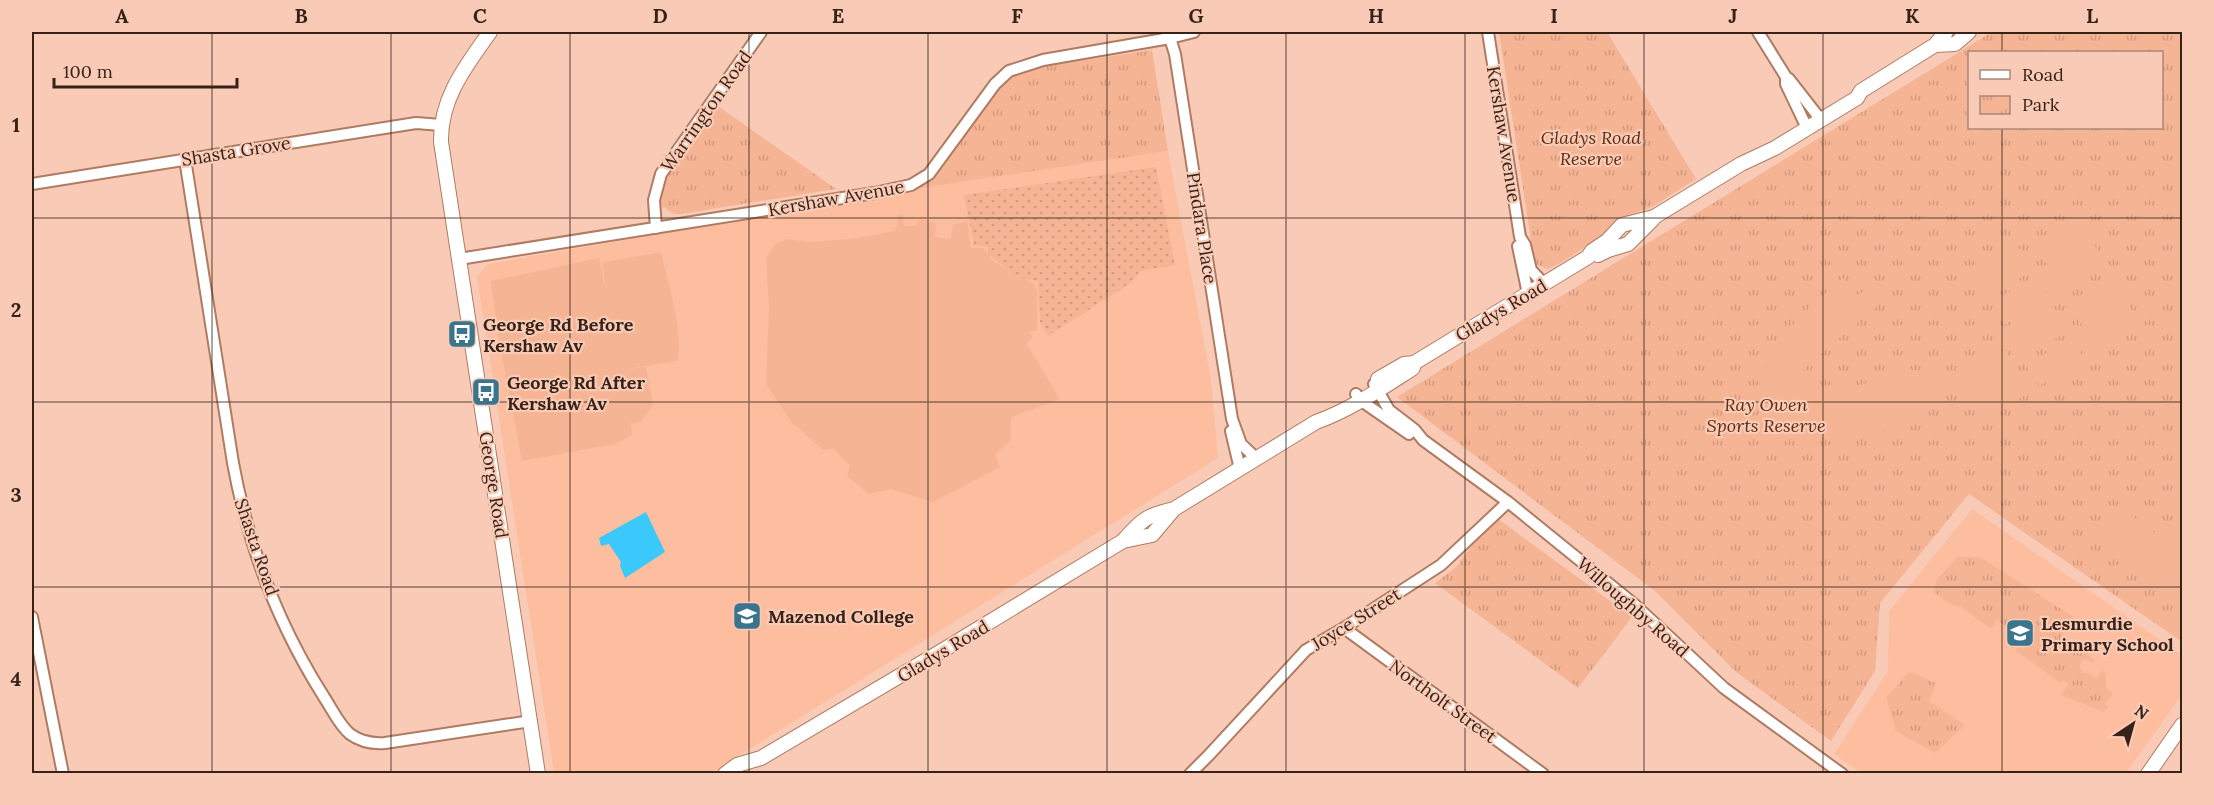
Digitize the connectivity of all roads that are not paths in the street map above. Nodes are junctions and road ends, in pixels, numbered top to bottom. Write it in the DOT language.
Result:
graph roads {
  1 [pos="490,32"];
  2 [pos="761,32"];
  3 [pos="1194,32"];
  4 [pos="1488,32"];
  5 [pos="1758,32"];
  6 [pos="1946,32"];
  7 [pos="1969,32"];
  8 [pos="1170,38"];
  9 [pos="1935,45"];
  10 [pos="1786,77"];
  11 [pos="1819,117"];
  12 [pos="441,125"];
  13 [pos="1805,125"];
  14 [pos="185,159"];
  15 [pos="32,184"];
  16 [pos="656,228"];
  17 [pos="1520,237"];
  18 [pos="459,259"];
  19 [pos="1544,284"];
  20 [pos="1528,294"];
  21 [pos="1375,386"];
  22 [pos="1358,397"];
  23 [pos="1232,419"];
  24 [pos="1423,440"];
  25 [pos="1257,459"];
  26 [pos="1240,469"];
  27 [pos="1508,502"];
  28 [pos="32,617"];
  29 [pos="1344,628"];
  30 [pos="531,721"];
  31 [pos="2182,725"];
  32 [pos="761,758"];
  33 [pos="1196,772"];
  34 [pos="63,774"];
  35 [pos="538,774"];
  36 [pos="725,774"];
  37 [pos="748,774"];
  38 [pos="1543,774"];
  39 [pos="1842,774"];
  40 [pos="2148,774"];
  1 -- 12 [label="street, George Road"];
  2 -- 16 [label="street, Warrington Road"];
  3 -- 8 [label="street, Kershaw Avenue"];
  4 -- 17 [label="street, Kershaw Avenue"];
  5 -- 10 [label="street"];
  6 -- 9 [label="street, Gladys Road"];
  7 -- 9 [label="street, Gladys Road"];
  8 -- 16 [label="street, Kershaw Avenue"];
  8 -- 23 [label="street, Pindara Place"];
  9 -- 11 [label="street, Gladys Road"];
  10 -- 11 [label="street"];
  10 -- 13 [label="street"];
  11 -- 13 [label="street, Gladys Road"];
  12 -- 14 [label="street, Shasta Grove"];
  12 -- 18 [label="street, George Road"];
  13 -- 19 [label="street, Gladys Road"];
  14 -- 15 [label="street, Shasta Grove"];
  14 -- 30 [label="street, Shasta Road"];
  16 -- 18 [label="street, Kershaw Avenue"];
  17 -- 19 [label="street, Kershaw Avenue"];
  17 -- 20 [label="street, Kershaw Avenue"];
  18 -- 30 [label="street, George Road"];
  19 -- 20 [label="street, Gladys Road"];
  20 -- 21 [label="street, Gladys Road"];
  21 -- 22 [label="street, Gladys Road"];
  21 -- 24 [label="street, Willoughby Road"];
  22 -- 24 [label="street, Willoughby Road"];
  22 -- 25 [label="street, Gladys Road"];
  23 -- 25 [label="street, Pindara Place"];
  23 -- 26 [label="street, Pindara Place"];
  24 -- 27 [label="street, Willoughby Road"];
  25 -- 26 [label="street, Gladys Road"];
  26 -- 32 [label="street, Gladys Road"];
  27 -- 29 [label="street, Joyce Street"];
  27 -- 39 [label="street, Willoughby Road"];
  28 -- 34 [label="street"];
  29 -- 33 [label="street, Joyce Street"];
  29 -- 38 [label="street, Northolt Street"];
  30 -- 35 [label="street, George Road"];
  31 -- 40 [label="street"];
  32 -- 36 [label="street, Gladys Road"];
  32 -- 37 [label="street, Gladys Road"];
}
